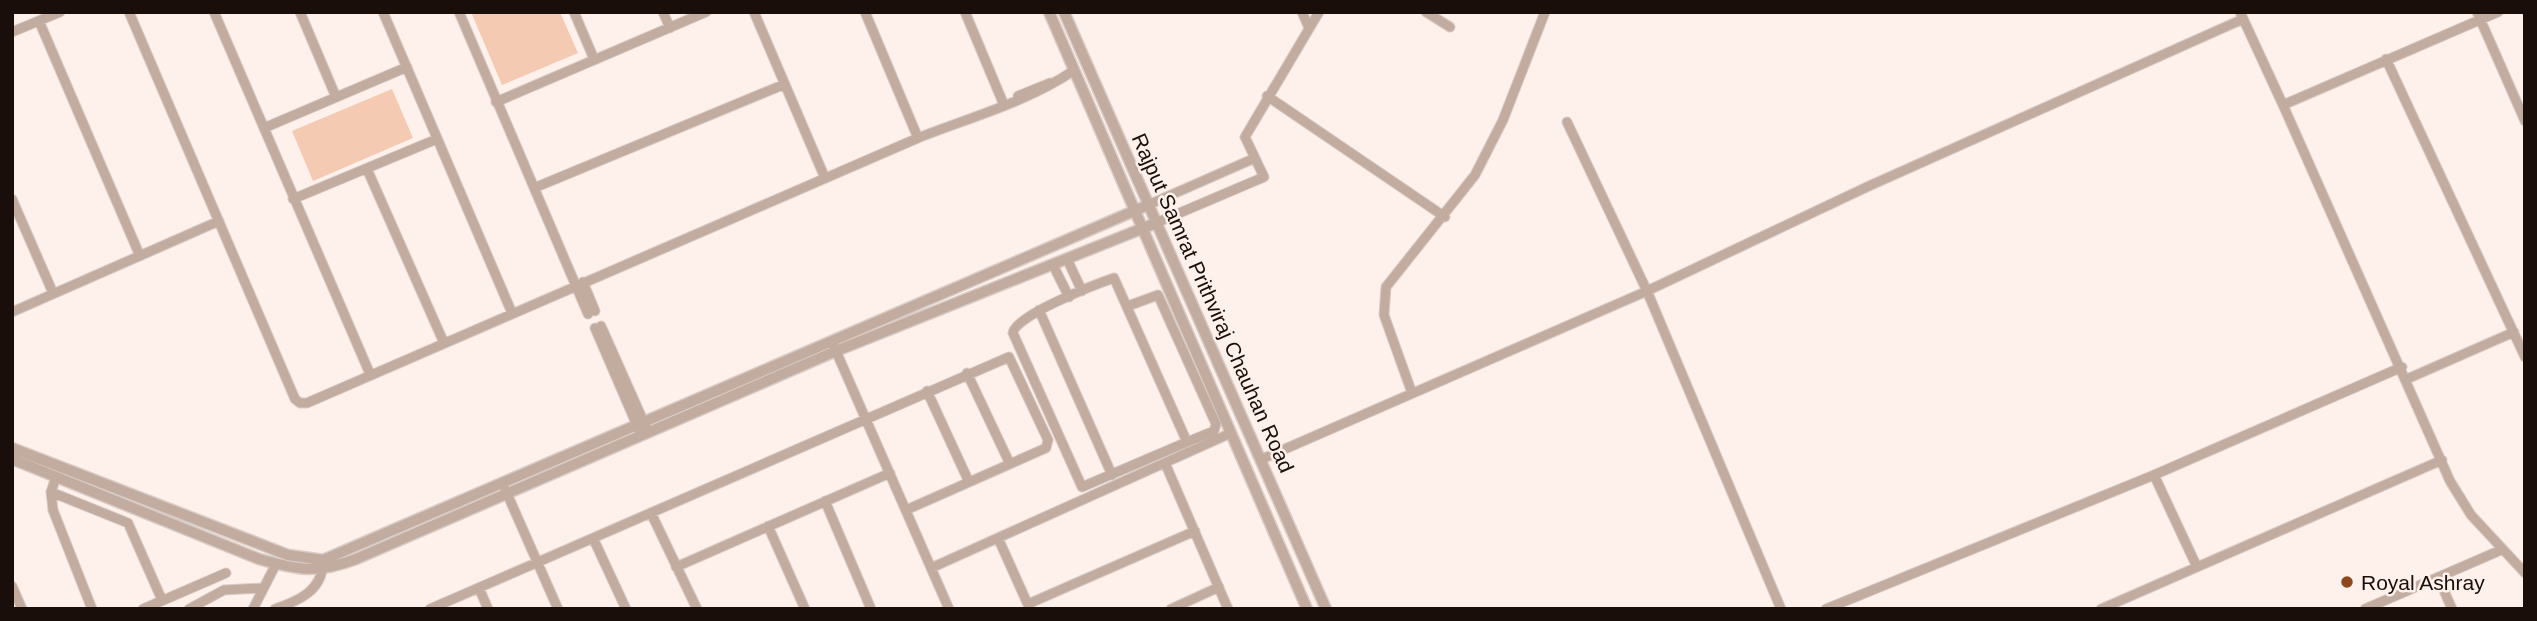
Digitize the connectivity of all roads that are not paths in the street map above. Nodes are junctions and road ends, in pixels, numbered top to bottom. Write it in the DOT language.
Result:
graph roads {
  1 [pos="60,12"];
  2 [pos="129,12"];
  3 [pos="214,12"];
  4 [pos="300,12"];
  5 [pos="383,12"];
  6 [pos="459,12"];
  7 [pos="574,12"];
  8 [pos="663,12"];
  9 [pos="706,12"];
  10 [pos="754,12"];
  11 [pos="865,12"];
  12 [pos="965,12"];
  13 [pos="1049,12"];
  14 [pos="1064,12"];
  15 [pos="1302,12"];
  16 [pos="1319,12"];
  17 [pos="1426,12"];
  18 [pos="1545,12"];
  19 [pos="2498,12"];
  20 [pos="2241,15"];
  21 [pos="2479,16"];
  22 [pos="39,22"];
  23 [pos="1450,27"];
  24 [pos="670,28"];
  25 [pos="1310,28"];
  26 [pos="12,32"];
  27 [pos="594,59"];
  28 [pos="2386,59"];
  29 [pos="407,67"];
  30 [pos="1073,71"];
  31 [pos="785,84"];
  32 [pos="1267,96"];
  33 [pos="336,97"];
  34 [pos="496,102"];
  35 [pos="1006,104"];
  36 [pos="2283,105"];
  37 [pos="2525,121"];
  38 [pos="1567,122"];
  39 [pos="264,128"];
  40 [pos="919,138"];
  41 [pos="437,139"];
  42 [pos="1255,158"];
  43 [pos="367,169"];
  44 [pos="825,178"];
  45 [pos="534,188"];
  46 [pos="12,199"];
  47 [pos="293,199"];
  48 [pos="1148,205"];
  49 [pos="1134,211"];
  50 [pos="1445,217"];
  51 [pos="219,221"];
  52 [pos="1156,223"];
  53 [pos="1142,229"];
  54 [pos="140,256"];
  55 [pos="1067,260"];
  56 [pos="1053,265"];
  57 [pos="580,284"];
  58 [pos="1082,291"];
  59 [pos="1647,291"];
  60 [pos="53,293"];
  61 [pos="1069,297"];
  62 [pos="1128,306"];
  63 [pos="1039,310"];
  64 [pos="12,312"];
  65 [pos="592,312"];
  66 [pos="512,313"];
  67 [pos="598,327"];
  68 [pos="2514,332"];
  69 [pos="444,343"];
  70 [pos="834,346"];
  71 [pos="2525,358"];
  72 [pos="2402,367"];
  73 [pos="967,373"];
  74 [pos="370,374"];
  75 [pos="2407,379"];
  76 [pos="927,391"];
  77 [pos="1412,393"];
  78 [pos="865,418"];
  79 [pos="642,428"];
  80 [pos="1231,433"];
  81 [pos="1187,442"];
  82 [pos="12,448"];
  83 [pos="1262,458"];
  84 [pos="12,459"];
  85 [pos="2442,460"];
  86 [pos="1166,463"];
  87 [pos="1010,464"];
  88 [pos="890,473"];
  89 [pos="1112,475"];
  90 [pos="2154,475"];
  91 [pos="56,477"];
  92 [pos="969,482"];
  93 [pos="505,489"];
  94 [pos="51,492"];
  95 [pos="825,501"];
  96 [pos="906,510"];
  97 [pos="651,513"];
  98 [pos="768,526"];
  99 [pos="1195,531"];
  100 [pos="593,538"];
  101 [pos="998,538"];
  102 [pos="2501,550"];
  103 [pos="537,563"];
  104 [pos="276,564"];
  105 [pos="322,565"];
  106 [pos="676,566"];
  107 [pos="2197,567"];
  108 [pos="931,568"];
  109 [pos="226,573"];
  110 [pos="2525,573"];
  111 [pos="2438,577"];
  112 [pos="12,586"];
  113 [pos="1219,587"];
  114 [pos="264,588"];
  115 [pos="479,588"];
  116 [pos="162,600"];
  117 [pos="437,607"];
  118 [pos="1029,607"];
  119 [pos="22,609"];
  120 [pos="92,609"];
  121 [pos="143,609"];
  122 [pos="189,609"];
  123 [pos="253,609"];
  124 [pos="275,609"];
  125 [pos="488,609"];
  126 [pos="558,609"];
  127 [pos="626,609"];
  128 [pos="696,609"];
  129 [pos="805,609"];
  130 [pos="872,609"];
  131 [pos="949,609"];
  132 [pos="1171,609"];
  133 [pos="1228,609"];
  134 [pos="1307,609"];
  135 [pos="1326,609"];
  136 [pos="1781,609"];
  137 [pos="1826,609"];
  138 [pos="2101,609"];
  139 [pos="2365,609"];
  140 [pos="2452,609"];
  1 -- 22 [label="street"];
  2 -- 51 [label="street"];
  3 -- 39 [label="street"];
  4 -- 33 [label="street"];
  5 -- 29 [label="street"];
  6 -- 34 [label="street"];
  7 -- 27 [label="street"];
  8 -- 24 [label="street"];
  9 -- 24 [label="street"];
  10 -- 31 [label="street"];
  11 -- 40 [label="street"];
  12 -- 35 [label="street"];
  13 -- 30 [label="street, Rajput Samrat Prithviraj Chauhan Road"];
  14 -- 48 [label="street, Rajput Samrat Prithviraj Chauhan Road"];
  15 -- 25 [label="street"];
  16 -- 25 [label="street"];
  17 -- 23 [label="street"];
  18 -- 50 [label="street"];
  19 -- 21 [label="street"];
  20 -- 36 [label="street"];
  20 -- 59 [label="street"];
  21 -- 28 [label="street"];
  21 -- 37 [label="street"];
  22 -- 26 [label="street"];
  22 -- 54 [label="street"];
  24 -- 27 [label="street"];
  25 -- 32 [label="street"];
  27 -- 34 [label="street"];
  28 -- 36 [label="street"];
  28 -- 68 [label="street"];
  29 -- 33 [label="street"];
  29 -- 41 [label="street"];
  30 -- 35 [label="street"];
  30 -- 49 [label="street, Rajput Samrat Prithviraj Chauhan Road"];
  31 -- 44 [label="street"];
  31 -- 45 [label="street"];
  32 -- 42 [label="street"];
  32 -- 50 [label="street"];
  33 -- 39 [label="street"];
  34 -- 45 [label="street"];
  35 -- 40 [label="street"];
  36 -- 72 [label="street"];
  38 -- 59 [label="street"];
  39 -- 47 [label="street"];
  40 -- 44 [label="street"];
  41 -- 43 [label="street"];
  41 -- 66 [label="street"];
  42 -- 48 [label="street"];
  42 -- 52 [label="street"];
  43 -- 47 [label="street"];
  43 -- 69 [label="street"];
  44 -- 57 [label="street"];
  45 -- 57 [label="street"];
  46 -- 60 [label="street"];
  47 -- 74 [label="street"];
  48 -- 49 [label="street"];
  48 -- 52 [label="street, Rajput Samrat Prithviraj Chauhan Road"];
  49 -- 53 [label="street, Rajput Samrat Prithviraj Chauhan Road"];
  49 -- 70 [label="street"];
  50 -- 77 [label="street"];
  51 -- 54 [label="street"];
  51 -- 74 [label="street"];
  52 -- 53 [label="street"];
  52 -- 83 [label="street, Rajput Samrat Prithviraj Chauhan Road"];
  53 -- 55 [label="street"];
  53 -- 80 [label="street, Rajput Samrat Prithviraj Chauhan Road"];
  54 -- 60 [label="street"];
  55 -- 56 [label="street"];
  55 -- 58 [label="street"];
  56 -- 61 [label="street"];
  56 -- 70 [label="street"];
  57 -- 65 [label="street"];
  57 -- 66 [label="street"];
  58 -- 61 [label="street"];
  58 -- 62 [label="street"];
  59 -- 77 [label="street"];
  59 -- 136 [label="street"];
  60 -- 64 [label="street"];
  61 -- 63 [label="street"];
  62 -- 81 [label="street"];
  62 -- 81 [label="street"];
  63 -- 89 [label="street"];
  63 -- 89 [label="street"];
  66 -- 69 [label="street"];
  67 -- 79 [label="street"];
  68 -- 71 [label="street"];
  68 -- 75 [label="street"];
  69 -- 74 [label="street"];
  70 -- 78 [label="street"];
  70 -- 79 [label="street"];
  72 -- 75 [label="street"];
  72 -- 90 [label="street"];
  73 -- 76 [label="street"];
  73 -- 87 [label="street"];
  73 -- 87 [label="street"];
  75 -- 85 [label="street"];
  76 -- 78 [label="street"];
  76 -- 92 [label="street"];
  77 -- 83 [label="street"];
  78 -- 88 [label="street"];
  78 -- 97 [label="street"];
  79 -- 93 [label="street"];
  80 -- 86 [label="street"];
  80 -- 134 [label="street, Rajput Samrat Prithviraj Chauhan Road"];
  81 -- 89 [label="street"];
  82 -- 105 [label="street"];
  83 -- 135 [label="street, Rajput Samrat Prithviraj Chauhan Road"];
  84 -- 91 [label="street"];
  85 -- 102 [label="street"];
  85 -- 107 [label="street"];
  86 -- 99 [label="street"];
  86 -- 101 [label="street"];
  87 -- 92 [label="street"];
  88 -- 95 [label="street"];
  88 -- 96 [label="street"];
  90 -- 107 [label="street"];
  90 -- 137 [label="street"];
  91 -- 94 [label="street"];
  91 -- 104 [label="street"];
  92 -- 96 [label="street"];
  93 -- 103 [label="street"];
  93 -- 105 [label="street"];
  94 -- 116 [label="street"];
  94 -- 120 [label="street"];
  95 -- 98 [label="street"];
  95 -- 130 [label="street"];
  96 -- 108 [label="street"];
  97 -- 100 [label="street"];
  97 -- 106 [label="street"];
  98 -- 106 [label="street"];
  98 -- 129 [label="street"];
  99 -- 113 [label="street"];
  99 -- 118 [label="street"];
  100 -- 103 [label="street"];
  100 -- 127 [label="street"];
  101 -- 108 [label="street"];
  101 -- 118 [label="street"];
  102 -- 110 [label="street"];
  102 -- 111 [label="street"];
  103 -- 115 [label="street"];
  103 -- 126 [label="street"];
  104 -- 105 [label="street"];
  104 -- 114 [label="street"];
  105 -- 124 [label="street"];
  106 -- 128 [label="street"];
  107 -- 138 [label="street"];
  108 -- 131 [label="street"];
  109 -- 116 [label="street"];
  111 -- 139 [label="street"];
  111 -- 140 [label="street"];
  112 -- 119 [label="street"];
  113 -- 132 [label="street"];
  113 -- 133 [label="street"];
  114 -- 122 [label="street"];
  114 -- 123 [label="street"];
  115 -- 117 [label="street"];
  115 -- 125 [label="street"];
  116 -- 121 [label="street"];
}
